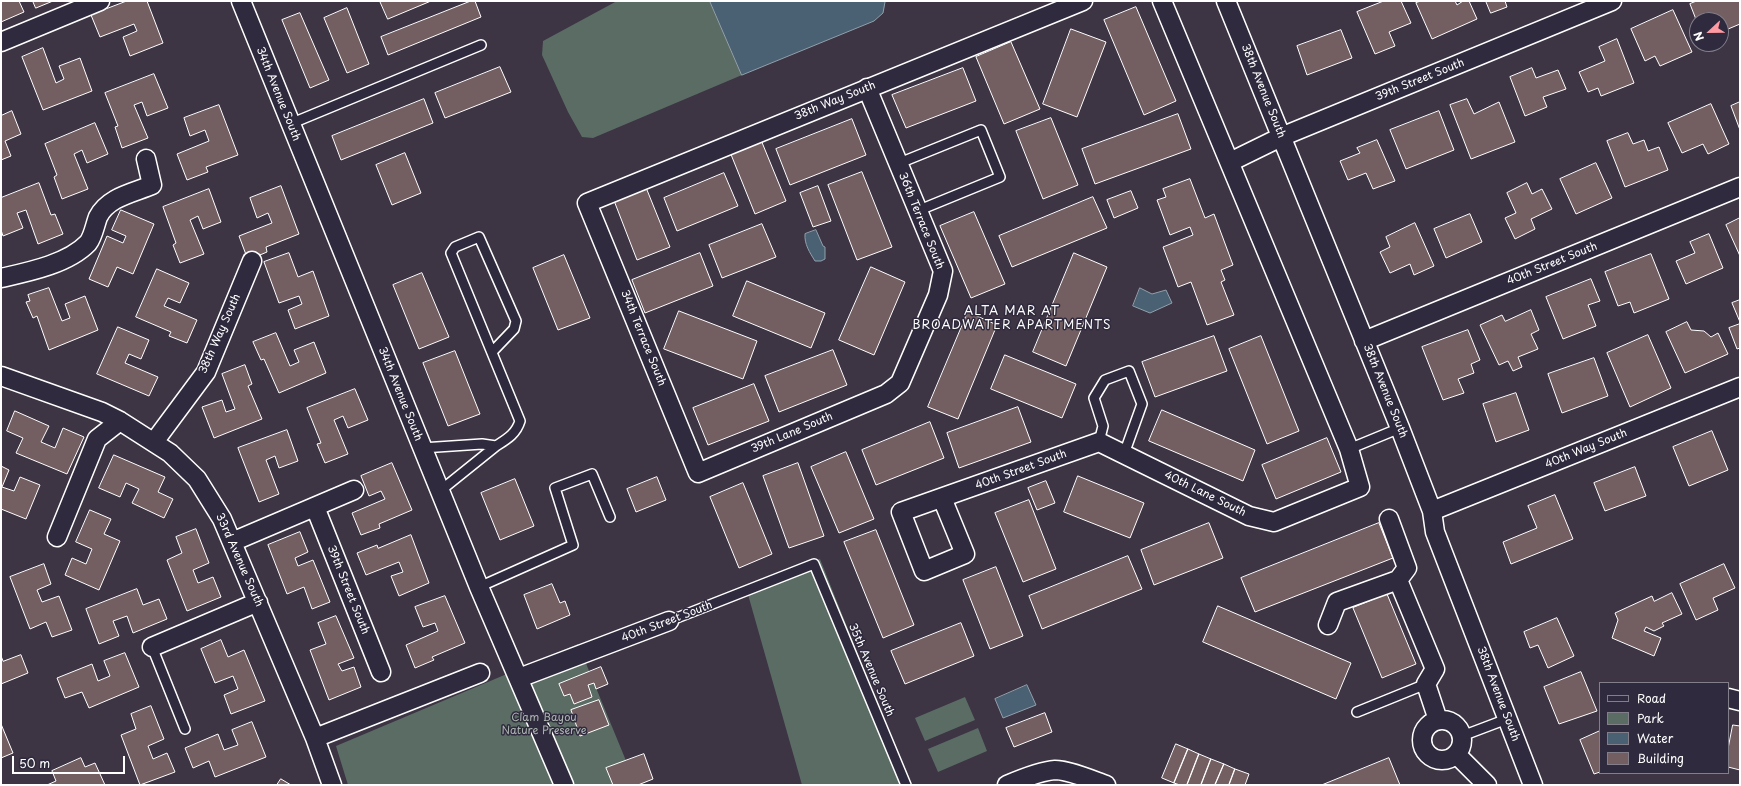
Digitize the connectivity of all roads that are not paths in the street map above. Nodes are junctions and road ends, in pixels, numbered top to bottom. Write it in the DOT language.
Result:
graph roads {
  1 [pos="100,1"];
  2 [pos="241,1"];
  3 [pos="1083,1"];
  4 [pos="1162,1"];
  5 [pos="1226,1"];
  6 [pos="1612,1"];
  7 [pos="1,42"];
  8 [pos="481,45"];
  9 [pos="866,88"];
  10 [pos="290,124"];
  11 [pos="1281,137"];
  12 [pos="146,159"];
  13 [pos="1230,162"];
  14 [pos="897,164"];
  15 [pos="1740,187"];
  16 [pos="587,203"];
  17 [pos="917,211"];
  18 [pos="252,261"];
  19 [pos="1,278"];
  20 [pos="1364,342"];
  21 [pos="492,352"];
  22 [pos="1,376"];
  23 [pos="1740,388"];
  24 [pos="886,394"];
  25 [pos="120,421"];
  26 [pos="1400,428"];
  27 [pos="154,442"];
  28 [pos="1099,442"];
  29 [pos="496,446"];
  30 [pos="422,448"];
  31 [pos="1349,449"];
  32 [pos="1124,454"];
  33 [pos="698,473"];
  34 [pos="354,490"];
  35 [pos="440,490"];
  36 [pos="942,498"];
  37 [pos="315,507"];
  38 [pos="1432,511"];
  39 [pos="610,517"];
  40 [pos="1389,519"];
  41 [pos="57,537"];
  42 [pos="232,542"];
  43 [pos="814,564"];
  44 [pos="1398,580"];
  45 [pos="479,587"];
  46 [pos="258,602"];
  47 [pos="668,621"];
  48 [pos="1328,625"];
  49 [pos="152,647"];
  50 [pos="381,672"];
  51 [pos="480,673"];
  52 [pos="519,678"];
  53 [pos="1426,684"];
  54 [pos="1729,698"];
  55 [pos="1740,701"];
  56 [pos="1357,712"];
  57 [pos="1507,719"];
  58 [pos="1438,720"];
  59 [pos="185,729"];
  60 [pos="1462,736"];
  61 [pos="314,738"];
  62 [pos="1456,754"];
  63 [pos="332,785"];
  64 [pos="564,785"];
  65 [pos="906,785"];
  66 [pos="1007,785"];
  67 [pos="1106,785"];
  68 [pos="1488,785"];
  69 [pos="1533,785"];
  1 -- 7 [label="street"];
  2 -- 10 [label="street, 34th Avenue South"];
  3 -- 9 [label="street, 38th Way South"];
  4 -- 13 [label="street"];
  5 -- 11 [label="street, 38th Avenue South"];
  6 -- 11 [label="street, 39th Street South"];
  8 -- 10 [label="lane"];
  9 -- 14 [label="street, 36th Terrace South"];
  9 -- 16 [label="street, 38th Way South"];
  10 -- 30 [label="street, 34th Avenue South"];
  11 -- 13 [label="street, 39th Street South"];
  11 -- 20 [label="street, 38th Avenue South"];
  12 -- 19 [label="street"];
  13 -- 31 [label="street"];
  14 -- 17 [label="street, 36th Terrace South"];
  14 -- 17 [label="lane"];
  15 -- 20 [label="street, 40th Street South"];
  16 -- 33 [label="street, 34th Terrace South"];
  17 -- 24 [label="street, 36th Terrace South"];
  18 -- 27 [label="street, 38th Way South"];
  20 -- 26 [label="street, 38th Avenue South"];
  21 -- 21 [label="lane"];
  21 -- 29 [label="lane"];
  22 -- 25 [label="street, 33rd Avenue South"];
  23 -- 38 [label="street, 40th Way South"];
  24 -- 33 [label="street, 39th Lane South"];
  25 -- 27 [label="street, 33rd Avenue South"];
  25 -- 41 [label="street"];
  26 -- 31 [label="lane"];
  26 -- 38 [label="street, 38th Avenue South"];
  27 -- 42 [label="street, 33rd Avenue South"];
  28 -- 32 [label="street, 40th Lane South"];
  28 -- 32 [label="lane"];
  28 -- 36 [label="street, 40th Street South"];
  29 -- 30 [label="lane"];
  29 -- 35 [label="lane"];
  30 -- 35 [label="street, 34th Avenue South"];
  31 -- 32 [label="street, 40th Lane South"];
  34 -- 37 [label="street"];
  35 -- 45 [label="street, 34th Avenue South"];
  37 -- 42 [label="street"];
  37 -- 50 [label="street, 39th Street South"];
  38 -- 57 [label="street, 38th Avenue South"];
  39 -- 45 [label="lane"];
  40 -- 44 [label="street"];
  42 -- 46 [label="street, 33rd Avenue South"];
  43 -- 47 [label="lane, 40th Street South"];
  43 -- 65 [label="lane, 35th Avenue South"];
  44 -- 48 [label="street"];
  44 -- 53 [label="street"];
  45 -- 52 [label="street, 34th Avenue South"];
  46 -- 49 [label="street"];
  46 -- 61 [label="street, 33rd Avenue South"];
  47 -- 52 [label="street, 40th Street South"];
  49 -- 59 [label="lane"];
  51 -- 61 [label="street"];
  52 -- 64 [label="street, 34th Avenue South"];
  53 -- 56 [label="lane"];
  53 -- 58 [label="street"];
  54 -- 55 [label="street"];
  57 -- 60 [label="lane"];
  57 -- 69 [label="street, 38th Avenue South"];
  58 -- 60 [label="street"];
  58 -- 62 [label="street"];
  60 -- 62 [label="street"];
  61 -- 63 [label="street, 33rd Avenue South"];
  62 -- 68 [label="street"];
  66 -- 67 [label="street"];
}
